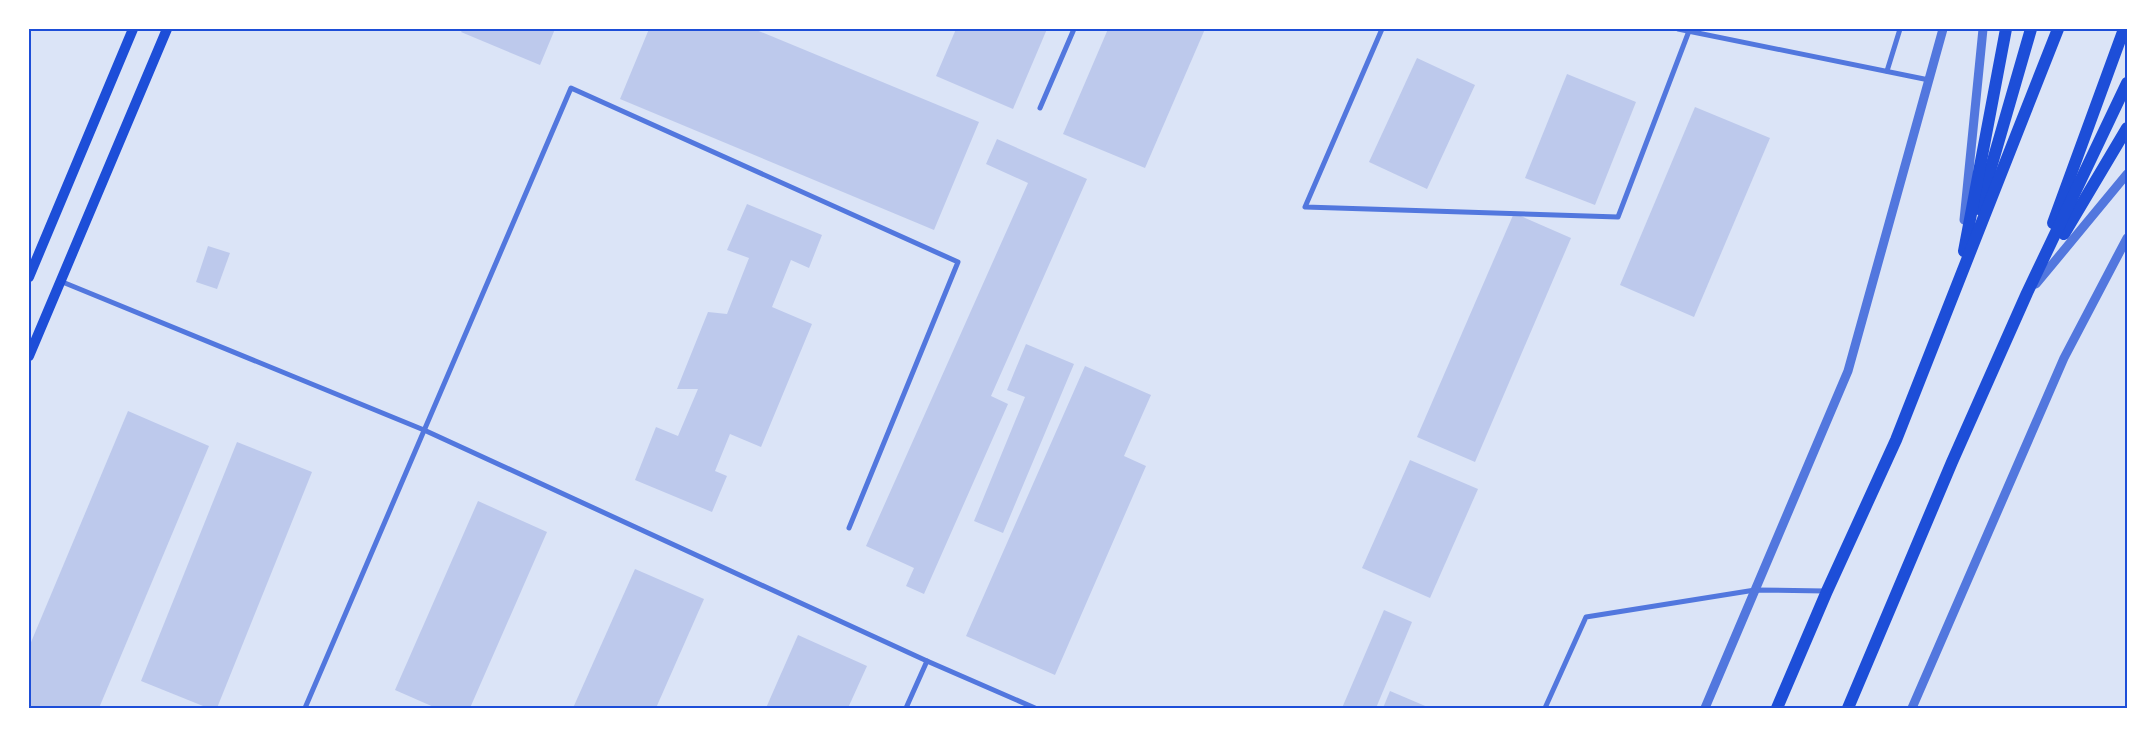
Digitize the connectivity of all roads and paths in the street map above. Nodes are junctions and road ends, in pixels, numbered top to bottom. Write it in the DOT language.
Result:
graph roads {
  1 [pos="133,29"];
  2 [pos="167,29"];
  3 [pos="1074,29"];
  4 [pos="1382,29"];
  5 [pos="1678,29"];
  6 [pos="1900,29"];
  7 [pos="1943,29"];
  8 [pos="1983,29"];
  9 [pos="2006,29"];
  10 [pos="2031,29"];
  11 [pos="2058,29"];
  12 [pos="2124,29"];
  13 [pos="1689,31"];
  14 [pos="1887,71"];
  15 [pos="1929,80"];
  16 [pos="2127,83"];
  17 [pos="1040,108"];
  18 [pos="2127,128"];
  19 [pos="2127,174"];
  20 [pos="2127,238"];
  21 [pos="29,278"];
  22 [pos="60,281"];
  23 [pos="1958,281"];
  24 [pos="2027,293"];
  25 [pos="29,356"];
  26 [pos="424,430"];
  27 [pos="849,528"];
  28 [pos="1755,590"];
  29 [pos="1827,590"];
  30 [pos="926,661"];
  31 [pos="306,708"];
  32 [pos="906,708"];
  33 [pos="1035,708"];
  34 [pos="1545,708"];
  35 [pos="1705,708"];
  36 [pos="1778,708"];
  37 [pos="1848,708"];
  38 [pos="1912,708"];
  1 -- 21 [label="main road"];
  2 -- 22 [label="main road"];
  3 -- 17 [label="street"];
  4 -- 13 [label="street"];
  5 -- 13 [label="street"];
  6 -- 14 [label="street"];
  7 -- 15 [label="street"];
  8 -- 23 [label="street"];
  9 -- 23 [label="main road"];
  10 -- 23 [label="main road"];
  11 -- 23 [label="main road"];
  12 -- 24 [label="main road"];
  13 -- 14 [label="street"];
  14 -- 15 [label="street"];
  15 -- 28 [label="street"];
  16 -- 24 [label="main road"];
  18 -- 24 [label="main road"];
  19 -- 24 [label="street"];
  20 -- 38 [label="street"];
  22 -- 25 [label="main road"];
  22 -- 26 [label="street"];
  23 -- 29 [label="main road"];
  24 -- 37 [label="main road"];
  26 -- 27 [label="street"];
  26 -- 30 [label="street"];
  26 -- 31 [label="street"];
  28 -- 29 [label="street"];
  28 -- 34 [label="street"];
  28 -- 35 [label="street"];
  29 -- 36 [label="main road"];
  30 -- 32 [label="street"];
  30 -- 33 [label="street"];
}
